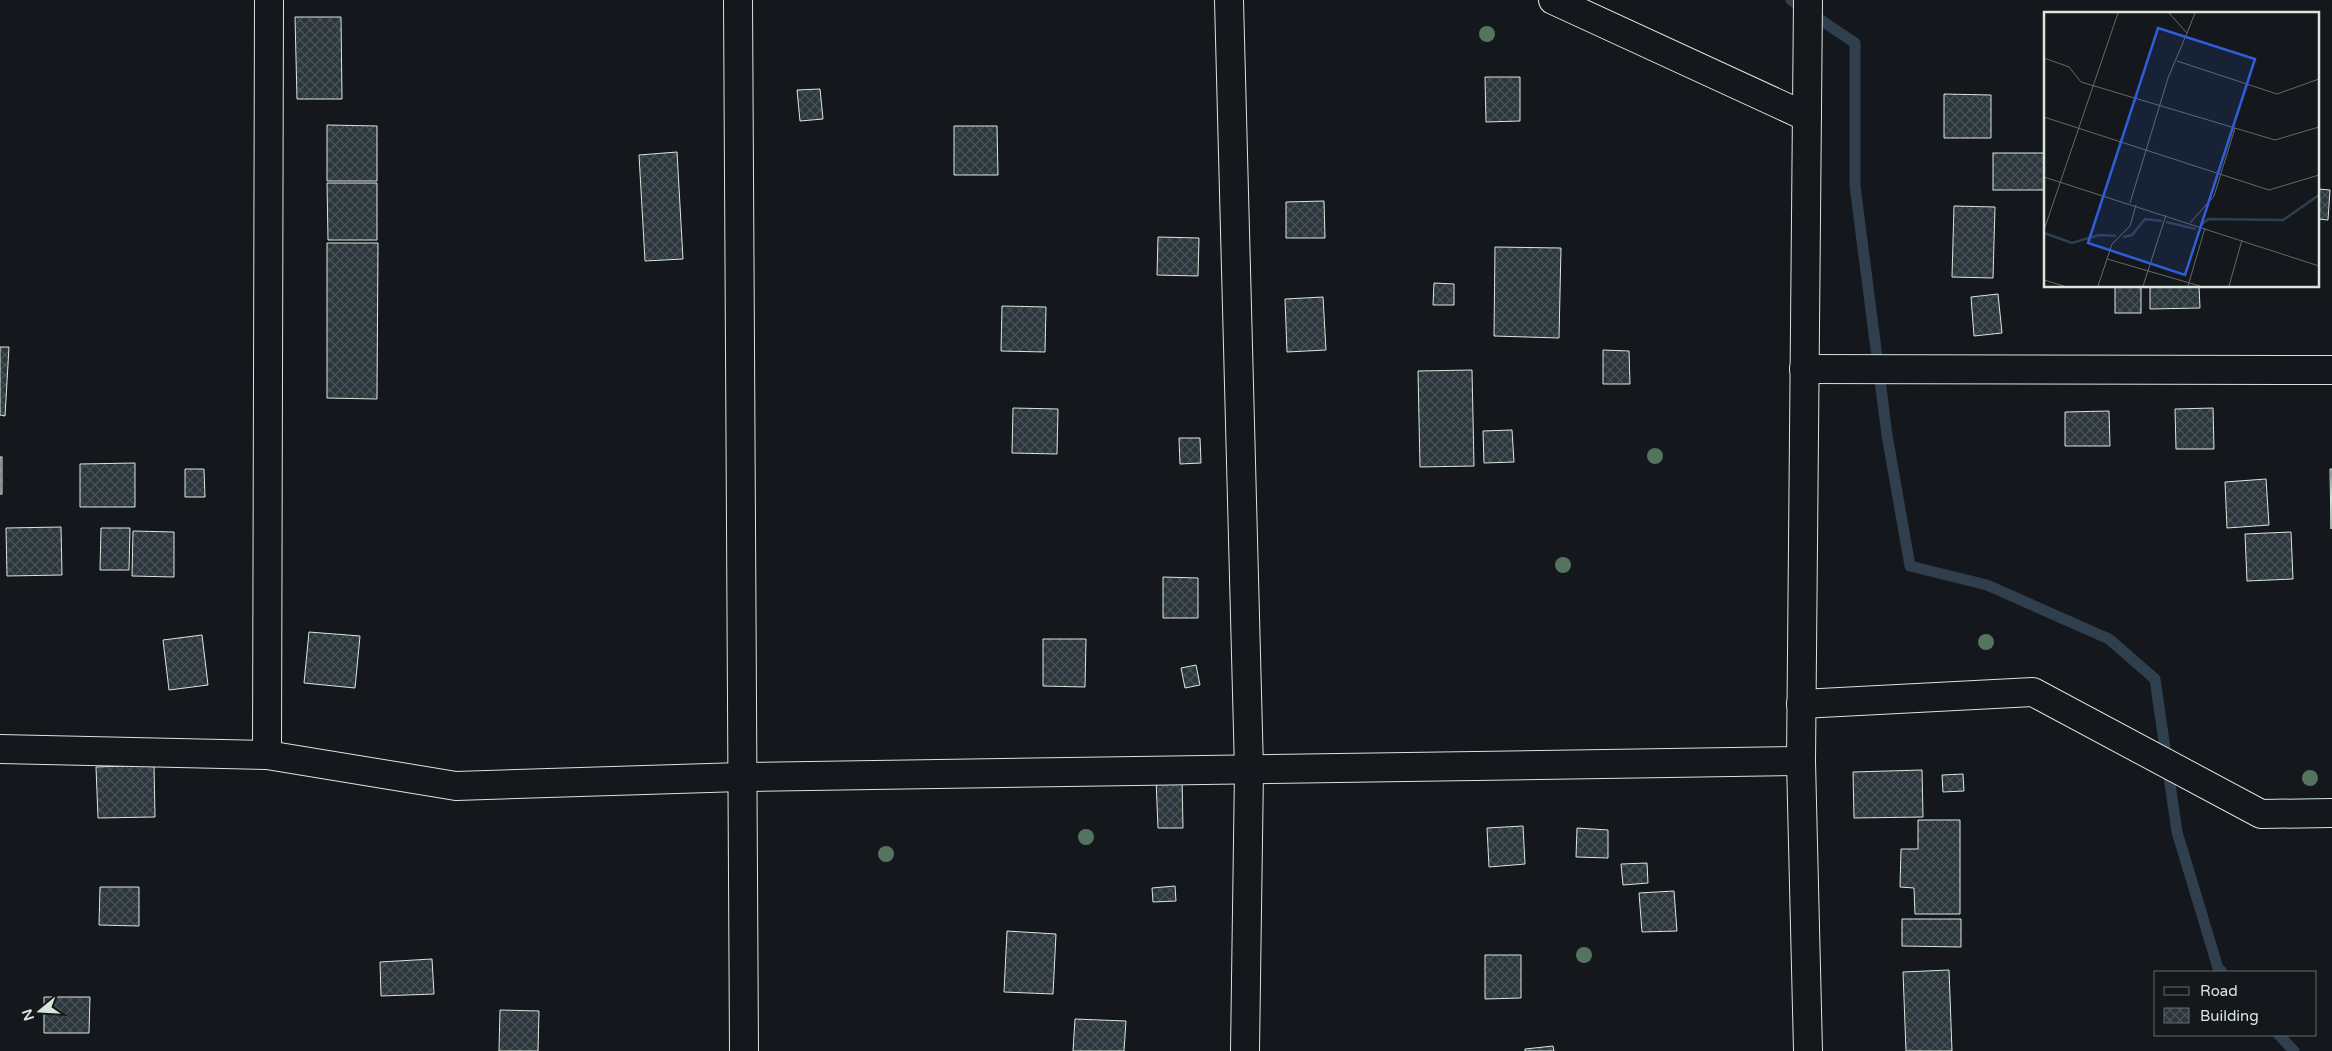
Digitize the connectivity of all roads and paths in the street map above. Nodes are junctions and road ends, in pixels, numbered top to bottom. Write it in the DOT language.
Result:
graph roads {
  1 [pos="269,0"];
  2 [pos="738,0"];
  3 [pos="1229,0"];
  4 [pos="1553,0"];
  5 [pos="1808,0"];
  6 [pos="1807,116"];
  7 [pos="1804,369"];
  8 [pos="2332,370"];
  9 [pos="1801,704"];
  10 [pos="0,749"];
  11 [pos="267,755"];
  12 [pos="1801,761"];
  13 [pos="1249,770"];
  14 [pos="741,777"];
  15 [pos="2332,813"];
  16 [pos="744,1051"];
  17 [pos="1245,1051"];
  18 [pos="1808,1051"];
  1 -- 11 [label="street"];
  2 -- 14 [label="street"];
  3 -- 13 [label="street"];
  4 -- 6 [label="street"];
  5 -- 6 [label="street"];
  6 -- 7 [label="street"];
  7 -- 8 [label="street"];
  7 -- 9 [label="street"];
  9 -- 12 [label="street"];
  9 -- 15 [label="street"];
  10 -- 11 [label="street"];
  11 -- 14 [label="street"];
  12 -- 13 [label="street"];
  12 -- 18 [label="street"];
  13 -- 14 [label="street"];
  13 -- 17 [label="street"];
  14 -- 16 [label="street"];
}
